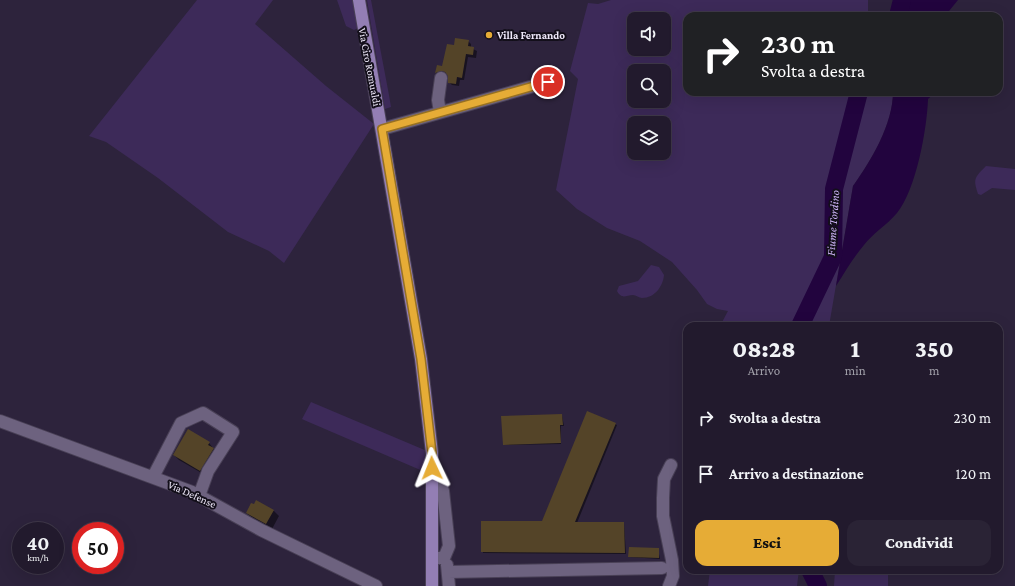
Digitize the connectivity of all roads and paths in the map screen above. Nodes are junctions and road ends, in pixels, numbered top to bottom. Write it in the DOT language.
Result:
graph roads {
  1 [pos="359,0"];
  2 [pos="441,78"];
  3 [pos="548,82"];
  4 [pos="440,112"];
  5 [pos="382,129"];
  6 [pos="0,421"];
  7 [pos="671,465"];
  8 [pos="153,477"];
  9 [pos="432,482"];
  10 [pos="199,496"];
  11 [pos="438,558"];
  12 [pos="662,568"];
  13 [pos="448,572"];
  14 [pos="376,586"];
  15 [pos="432,586"];
  16 [pos="449,586"];
  17 [pos="669,586"];
  1 -- 5 [label="main road, Via Ciro Romualdi"];
  2 -- 4 [label="street"];
  3 -- 4 [label="street"];
  4 -- 5 [label="street"];
  5 -- 9 [label="main road, Via Ciro Romualdi"];
  6 -- 8 [label="street, Via Defense"];
  7 -- 17 [label="street"];
  8 -- 10 [label="street, Via Defense"];
  8 -- 10 [label="street"];
  9 -- 11 [label="main road, Via Ciro Romualdi"];
  9 -- 11 [label="street"];
  10 -- 14 [label="street, Via Defense"];
  11 -- 13 [label="street"];
  11 -- 15 [label="main road, Via Ciro Romualdi"];
  12 -- 13 [label="street"];
  13 -- 16 [label="street"];
}
